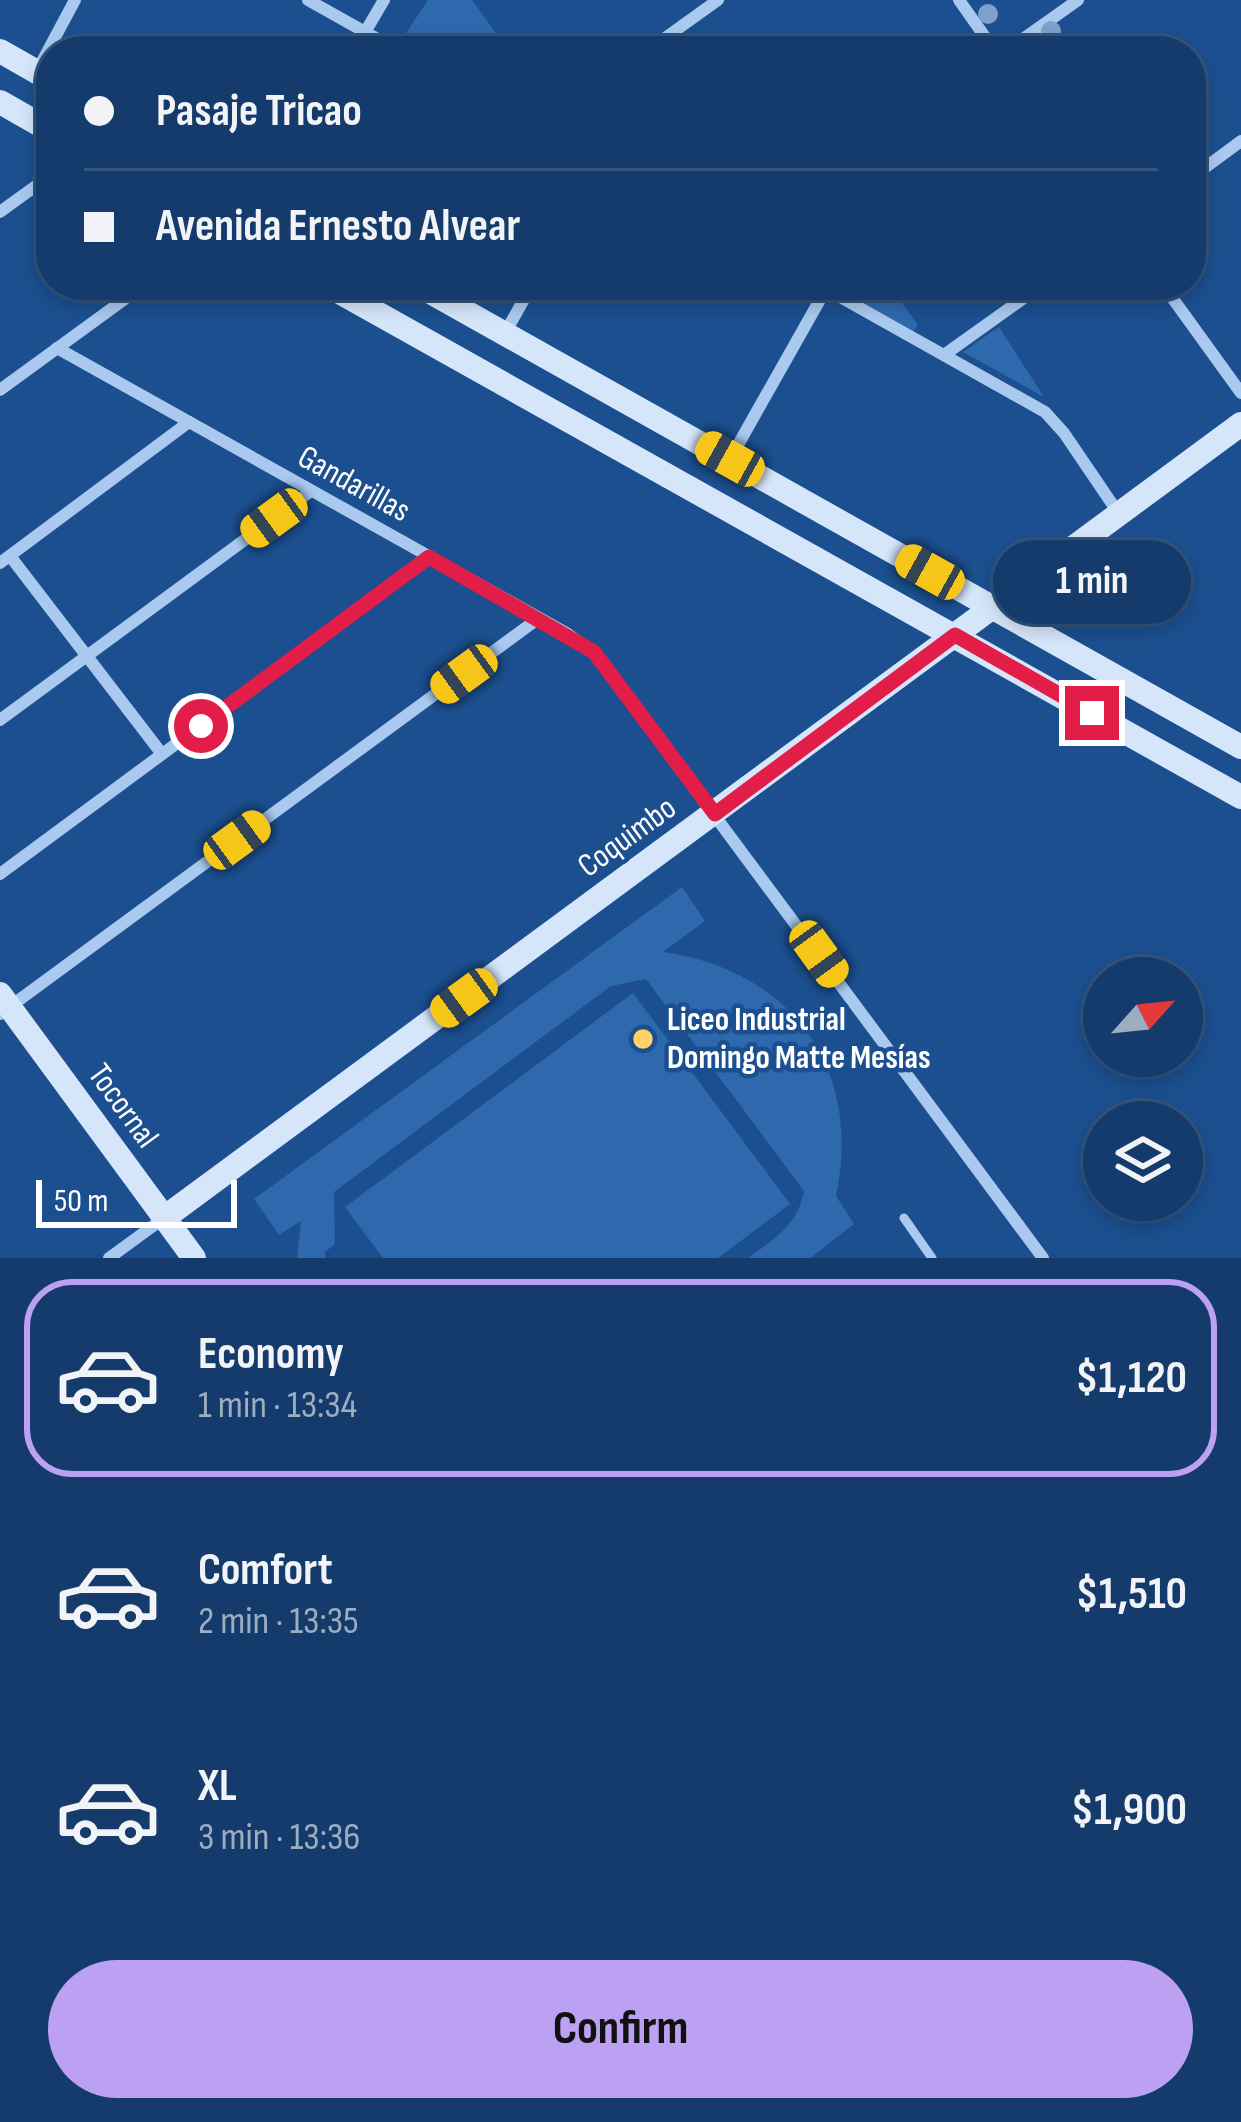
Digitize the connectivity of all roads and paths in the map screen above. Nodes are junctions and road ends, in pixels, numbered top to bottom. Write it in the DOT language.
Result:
graph roads {
  1 [pos="75,0"];
  2 [pos="308,0"];
  3 [pos="384,0"];
  4 [pos="718,0"];
  5 [pos="959,0"];
  6 [pos="1078,0"];
  7 [pos="365,32"];
  8 [pos="60,36"];
  9 [pos="363,36"];
  10 [pos="372,36"];
  11 [pos="668,36"];
  12 [pos="984,36"];
  13 [pos="1027,36"];
  14 [pos="0,51"];
  15 [pos="36,71"];
  16 [pos="0,102"];
  17 [pos="36,122"];
  18 [pos="1241,142"];
  19 [pos="1206,167"];
  20 [pos="36,186"];
  21 [pos="0,212"];
  22 [pos="123,300"];
  23 [pos="355,300"];
  24 [pos="445,300"];
  25 [pos="524,300"];
  26 [pos="816,300"];
  27 [pos="846,300"];
  28 [pos="1021,300"];
  29 [pos="1174,300"];
  30 [pos="505,333"];
  31 [pos="57,348"];
  32 [pos="944,355"];
  33 [pos="0,390"];
  34 [pos="1241,393"];
  35 [pos="189,422"];
  36 [pos="1241,424"];
  37 [pos="730,459"];
  38 [pos="311,490"];
  39 [pos="1119,514"];
  40 [pos="429,557"];
  41 [pos="5,559"];
  42 [pos="993,607"];
  43 [pos="539,618"];
  44 [pos="955,635"];
  45 [pos="87,656"];
  46 [pos="0,720"];
  47 [pos="1241,747"];
  48 [pos="163,754"];
  49 [pos="1241,797"];
  50 [pos="715,814"];
  51 [pos="0,874"];
  52 [pos="3,1005"];
  53 [pos="164,1217"];
  54 [pos="904,1218"];
  55 [pos="1040,1254"];
  56 [pos="109,1258"];
  57 [pos="194,1258"];
  58 [pos="932,1258"];
  59 [pos="1023,1258"];
  1 -- 8 [label="street"];
  2 -- 7 [label="street"];
  3 -- 7 [label="street"];
  4 -- 11 [label="street"];
  5 -- 12 [label="street"];
  6 -- 13 [label="street"];
  7 -- 9 [label="street"];
  7 -- 10 [label="street"];
  14 -- 15 [label="main road"];
  16 -- 17 [label="main road"];
  18 -- 19 [label="street"];
  20 -- 21 [label="street"];
  22 -- 31 [label="street"];
  23 -- 44 [label="main road"];
  24 -- 30 [label="main road"];
  25 -- 30 [label="street"];
  26 -- 37 [label="street"];
  27 -- 32 [label="street"];
  28 -- 32 [label="street"];
  29 -- 34 [label="street"];
  30 -- 37 [label="main road"];
  31 -- 33 [label="street"];
  31 -- 35 [label="street, Gandarillas"];
  32 -- 39 [label="street"];
  35 -- 38 [label="street, Gandarillas"];
  35 -- 41 [label="street"];
  36 -- 39 [label="main road, Coquimbo"];
  37 -- 42 [label="main road"];
  38 -- 40 [label="street, Gandarillas"];
  38 -- 45 [label="street"];
  39 -- 42 [label="main road, Coquimbo"];
  40 -- 43 [label="street, Gandarillas"];
  40 -- 48 [label="street"];
  41 -- 45 [label="street"];
  42 -- 44 [label="main road, Coquimbo"];
  42 -- 47 [label="main road"];
  43 -- 50 [label="street, Gandarillas"];
  43 -- 52 [label="street"];
  44 -- 49 [label="main road"];
  44 -- 50 [label="main road, Coquimbo"];
  45 -- 46 [label="street"];
  45 -- 48 [label="street"];
  48 -- 51 [label="street"];
  50 -- 53 [label="main road, Coquimbo"];
  50 -- 55 [label="street, Gandarillas"];
  52 -- 53 [label="main road, Tocornal"];
  53 -- 56 [label="street, Coquimbo"];
  53 -- 57 [label="main road, Tocornal"];
  54 -- 58 [label="lane"];
  55 -- 59 [label="lane"];
}
